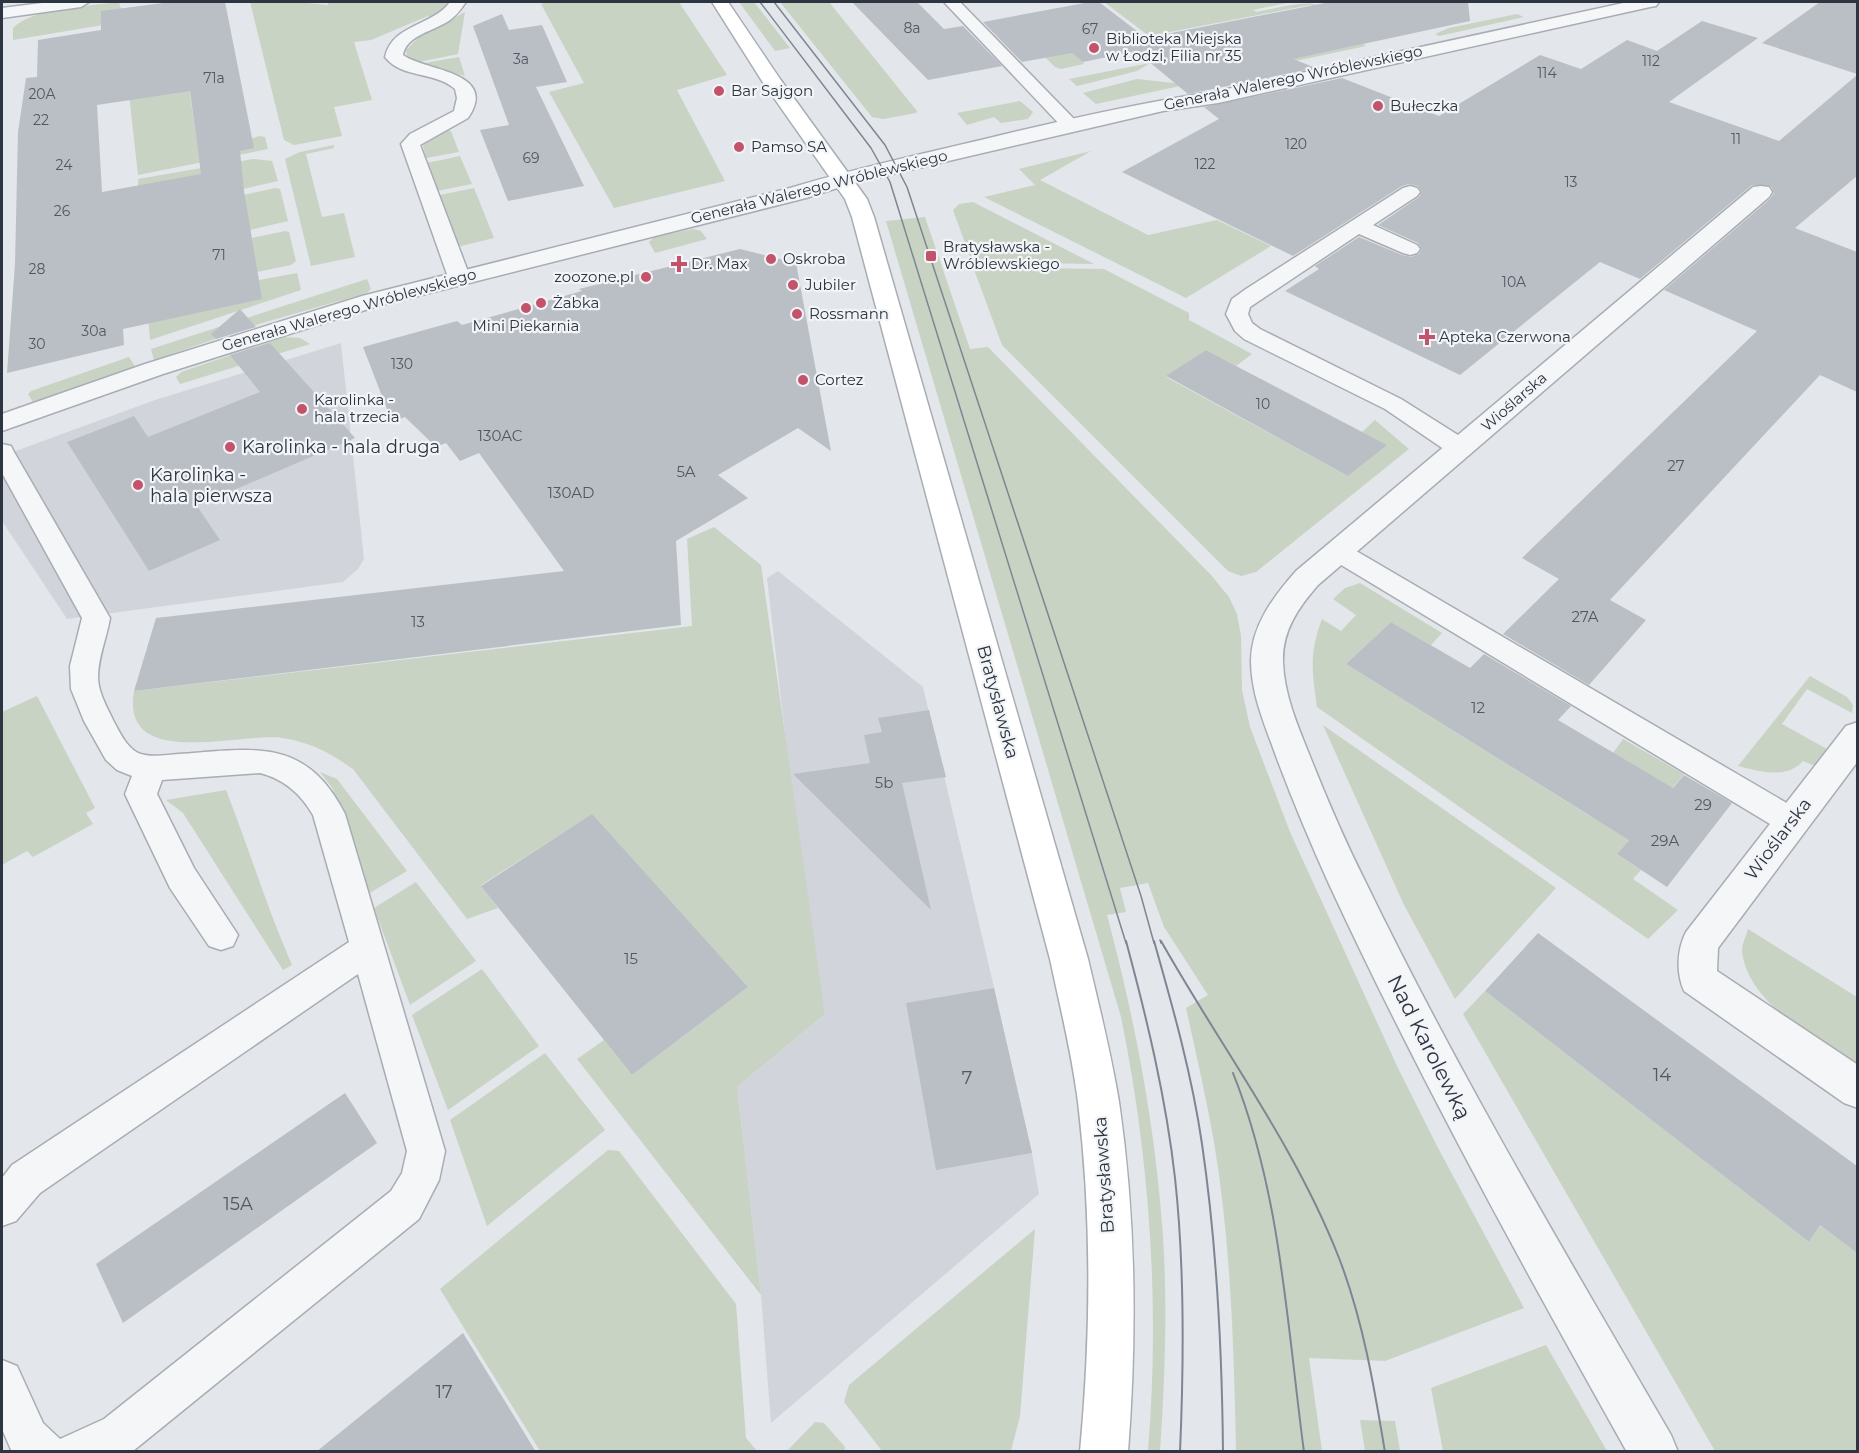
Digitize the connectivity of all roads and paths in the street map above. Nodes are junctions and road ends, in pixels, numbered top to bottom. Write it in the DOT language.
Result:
graph roads {
  1 [pos="81,2"];
  2 [pos="458,2"];
  3 [pos="720,2"];
  4 [pos="952,2"];
  5 [pos="1650,2"];
  6 [pos="2,13"];
  7 [pos="1071,126"];
  8 [pos="843,179"];
  9 [pos="1410,192"];
  10 [pos="1761,192"];
  11 [pos="1359,227"];
  12 [pos="1410,249"];
  13 [pos="459,277"];
  14 [pos="2,423"];
  15 [pos="1460,448"];
  16 [pos="2,452"];
  17 [pos="1337,551"];
  18 [pos="1275,619"];
  19 [pos="1857,735"];
  20 [pos="150,768"];
  21 [pos="1791,820"];
  22 [pos="221,935"];
  23 [pos="368,948"];
  24 [pos="1857,1089"];
  25 [pos="2,1207"];
  26 [pos="2,1381"];
  27 [pos="43,1452"];
  28 [pos="76,1452"];
  29 [pos="1104,1452"];
  30 [pos="1654,1452"];
  1 -- 6 [label="lane"];
  2 -- 13 [label="lane"];
  3 -- 8 [label="street, Bratysławska"];
  4 -- 7 [label="lane"];
  5 -- 7 [label="street, Generała Walerego Wróblewskiego"];
  7 -- 8 [label="street, Generała Walerego Wróblewskiego"];
  8 -- 13 [label="street, Generała Walerego Wróblewskiego"];
  8 -- 29 [label="street, Bratysławska"];
  9 -- 11 [label="lane"];
  10 -- 15 [label="street, Wioślarska"];
  11 -- 12 [label="lane"];
  11 -- 15 [label="lane"];
  13 -- 14 [label="street, Generała Walerego Wróblewskiego"];
  15 -- 17 [label="street, Wioślarska"];
  16 -- 20 [label="lane"];
  17 -- 18 [label="street, Wioślarska"];
  17 -- 21 [label="lane"];
  18 -- 30 [label="street, Nad Karolewką"];
  19 -- 21 [label="street, Wioślarska"];
  20 -- 22 [label="lane"];
  20 -- 23 [label="lane"];
  21 -- 24 [label="street, Wioślarska"];
  23 -- 25 [label="lane"];
  23 -- 28 [label="lane"];
  26 -- 27 [label="lane"];
}
